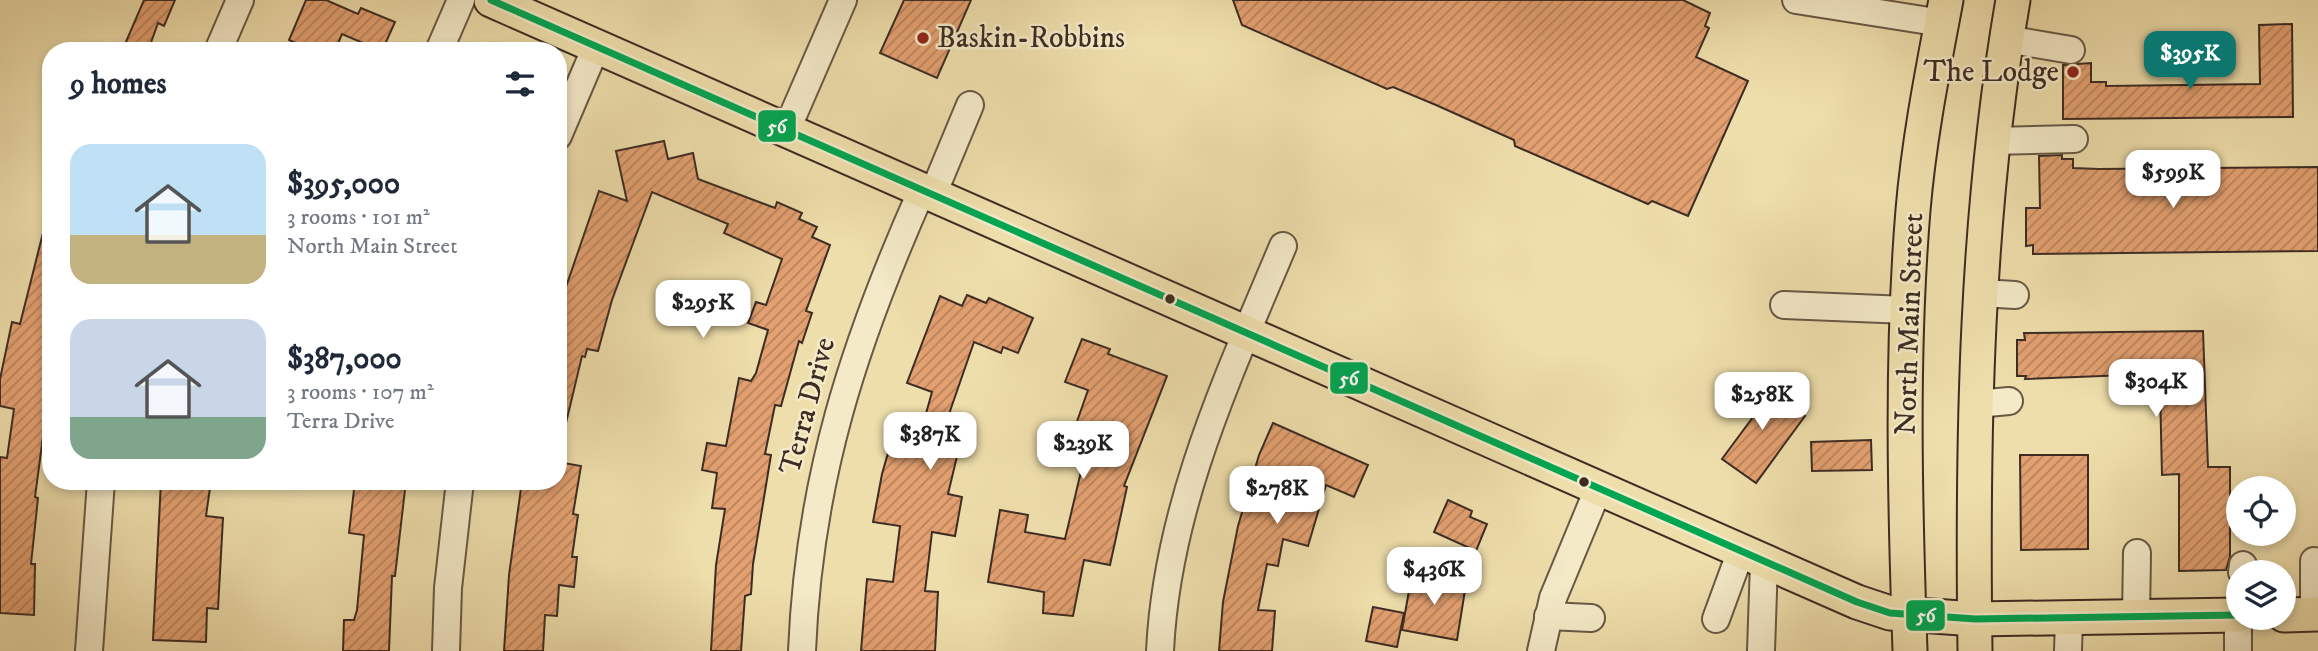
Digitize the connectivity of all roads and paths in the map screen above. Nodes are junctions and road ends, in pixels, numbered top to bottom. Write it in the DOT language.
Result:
graph roads {
  1 [pos="240,0"];
  2 [pos="461,0"];
  3 [pos="843,0"];
  4 [pos="1796,0"];
  5 [pos="2013,0"];
  6 [pos="507,3"];
  7 [pos="1944,11"];
  8 [pos="2006,39"];
  9 [pos="222,42"];
  10 [pos="443,42"];
  11 [pos="596,47"];
  12 [pos="2071,50"];
  13 [pos="970,106"];
  14 [pos="567,115"];
  15 [pos="788,129"];
  16 [pos="2074,139"];
  17 [pos="1992,141"];
  18 [pos="928,192"];
  19 [pos="1283,246"];
  20 [pos="1981,293"];
  21 [pos="2015,295"];
  22 [pos="1784,304"];
  23 [pos="1907,310"];
  24 [pos="1247,332"];
  25 [pos="1599,487"];
  26 [pos="100,490"];
  27 [pos="459,490"];
  28 [pos="2137,553"];
  29 [pos="1753,556"];
  30 [pos="2314,561"];
  31 [pos="1909,615"];
  32 [pos="2226,615"];
  33 [pos="2305,615"];
  34 [pos="1548,616"];
  35 [pos="2136,617"];
  36 [pos="1591,618"];
  37 [pos="1716,619"];
  38 [pos="2238,630"];
  39 [pos="1975,635"];
  40 [pos="2069,635"];
  41 [pos="89,651"];
  42 [pos="446,651"];
  43 [pos="803,651"];
  44 [pos="1160,651"];
  45 [pos="1541,651"];
  46 [pos="1761,651"];
  47 [pos="1910,651"];
  48 [pos="2238,651"];
  1 -- 9 [label="street"];
  2 -- 10 [label="street"];
  3 -- 15 [label="street"];
  4 -- 7 [label="street"];
  5 -- 8 [label="main road"];
  6 -- 11 [label="main road"];
  7 -- 23 [label="main road, North Main Street"];
  8 -- 12 [label="street"];
  8 -- 17 [label="main road"];
  11 -- 14 [label="street"];
  11 -- 15 [label="main road"];
  13 -- 18 [label="street, Terra Drive"];
  15 -- 18 [label="main road"];
  16 -- 17 [label="street"];
  17 -- 20 [label="main road"];
  18 -- 24 [label="main road"];
  18 -- 43 [label="street, Terra Drive"];
  19 -- 24 [label="street"];
  20 -- 21 [label="street"];
  20 -- 39 [label="main road"];
  22 -- 23 [label="street"];
  23 -- 31 [label="main road, North Main Street"];
  24 -- 25 [label="main road"];
  24 -- 44 [label="street"];
  25 -- 29 [label="main road"];
  25 -- 34 [label="street"];
  26 -- 41 [label="street"];
  27 -- 42 [label="street"];
  28 -- 35 [label="street"];
  29 -- 31 [label="main road"];
  29 -- 37 [label="street"];
  29 -- 46 [label="street"];
  30 -- 33 [label="street"];
  31 -- 39 [label="main road"];
  31 -- 47 [label="main road, North Main Street"];
  32 -- 35 [label="main road"];
  34 -- 36 [label="street"];
  34 -- 45 [label="street"];
  35 -- 40 [label="main road"];
  38 -- 48 [label="street"];
  39 -- 40 [label="main road"];
}
